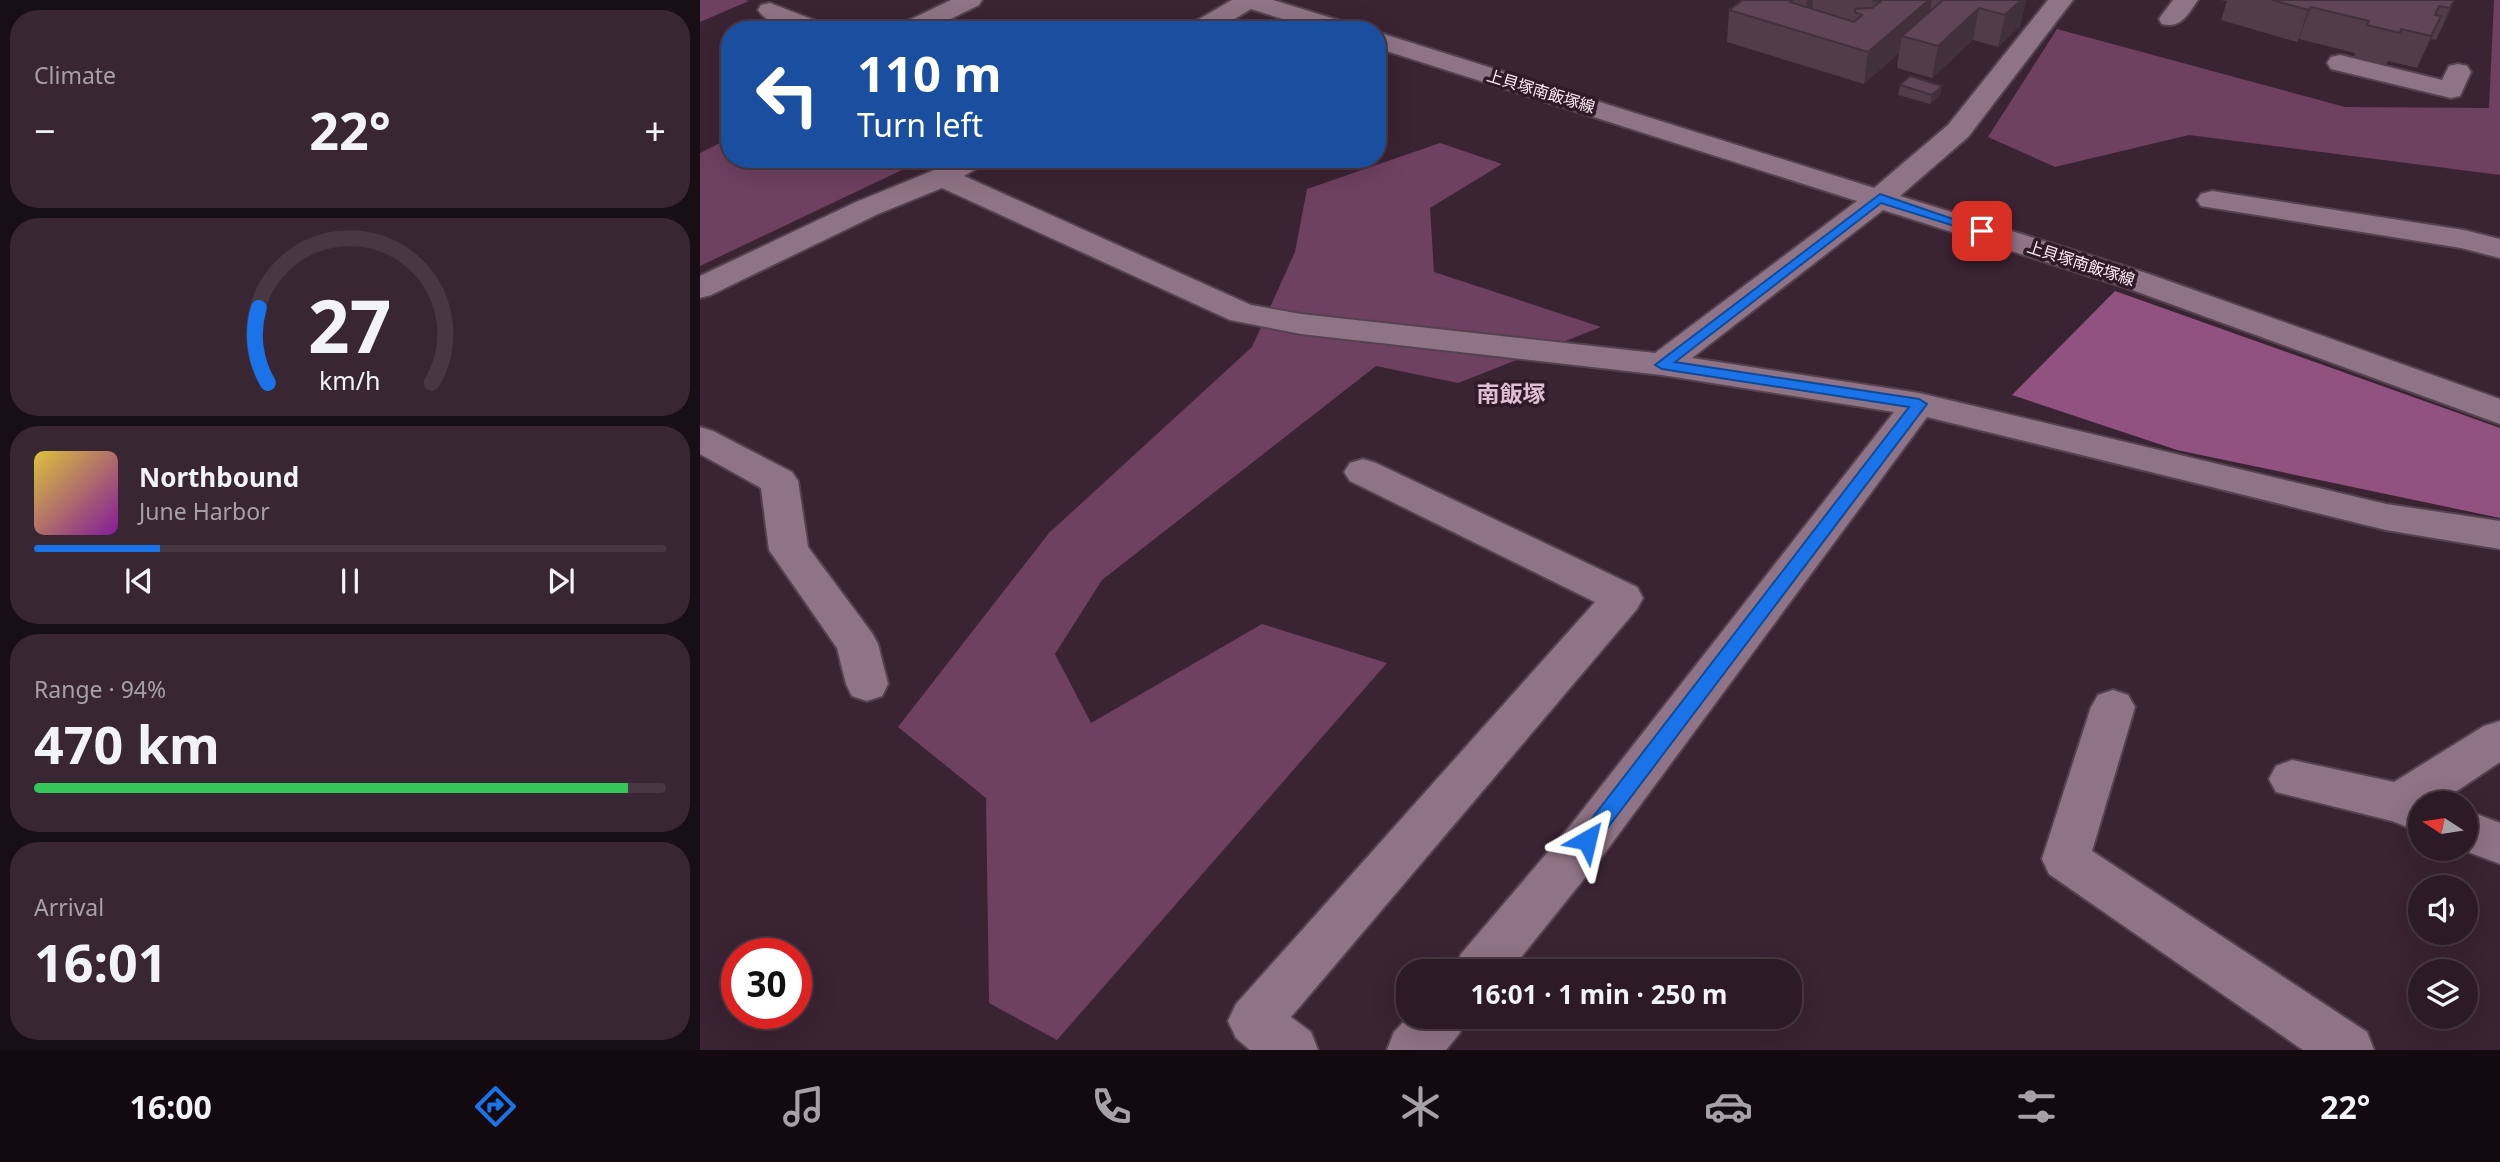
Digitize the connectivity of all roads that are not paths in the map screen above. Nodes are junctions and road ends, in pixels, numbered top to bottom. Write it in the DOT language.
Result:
graph roads {
  1 [pos="970,0"];
  2 [pos="1249,0"];
  3 [pos="1315,0"];
  4 [pos="2061,0"];
  5 [pos="2186,0"];
  6 [pos="770,10"];
  7 [pos="1291,13"];
  8 [pos="2171,19"];
  9 [pos="796,21"];
  10 [pos="927,21"];
  11 [pos="1213,21"];
  12 [pos="1316,21"];
  13 [pos="1386,43"];
  14 [pos="2340,63"];
  15 [pos="2458,72"];
  16 [pos="957,168"];
  17 [pos="942,177"];
  18 [pos="1880,198"];
  19 [pos="2212,200"];
  20 [pos="2500,250"];
  21 [pos="700,288"];
  22 [pos="1662,365"];
  23 [pos="1919,404"];
  24 [pos="2500,412"];
  25 [pos="700,439"];
  26 [pos="1363,472"];
  27 [pos="2500,535"];
  28 [pos="867,684"];
  29 [pos="2113,707"];
  30 [pos="2500,739"];
  31 [pos="2292,779"];
  32 [pos="2431,791"];
  33 [pos="2408,807"];
  34 [pos="2478,835"];
  35 [pos="2500,844"];
  36 [pos="1489,959"];
  37 [pos="1431,1029"];
  38 [pos="1292,1050"];
  39 [pos="1413,1050"];
  40 [pos="2348,1050"];
  1 -- 10 [label="street"];
  2 -- 7 [label="street"];
  2 -- 11 [label="street"];
  3 -- 7 [label="street"];
  4 -- 18 [label="street"];
  5 -- 8 [label="street"];
  6 -- 9 [label="street"];
  7 -- 12 [label="street"];
  13 -- 18 [label="street, 上貝塚南飯塚線"];
  14 -- 15 [label="street"];
  16 -- 17 [label="street"];
  17 -- 21 [label="street"];
  17 -- 22 [label="street"];
  18 -- 22 [label="street"];
  18 -- 24 [label="street, 上貝塚南飯塚線"];
  19 -- 20 [label="street"];
  22 -- 23 [label="street"];
  23 -- 27 [label="street"];
  23 -- 36 [label="street"];
  25 -- 28 [label="street"];
  26 -- 38 [label="street"];
  29 -- 40 [label="street"];
  30 -- 32 [label="street"];
  31 -- 33 [label="street"];
  34 -- 35 [label="street"];
  37 -- 39 [label="street"];
}
